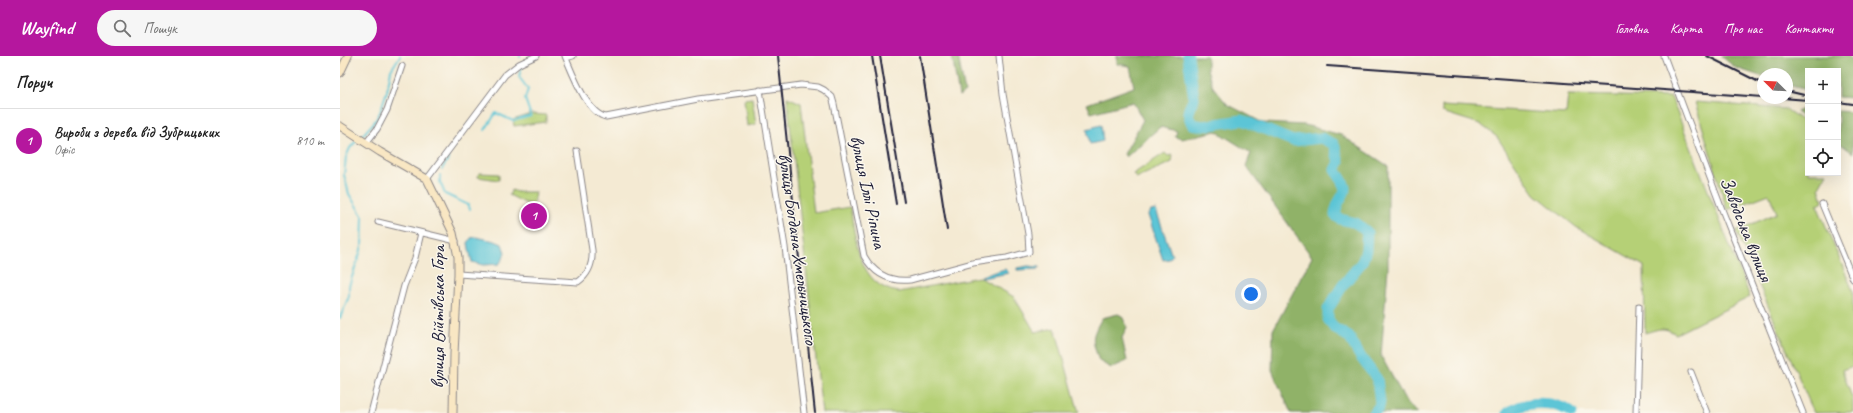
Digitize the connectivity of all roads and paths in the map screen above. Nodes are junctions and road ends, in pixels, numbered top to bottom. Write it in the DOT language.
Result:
graph roads {
  1 [pos="348,56"];
  2 [pos="536,56"];
  3 [pos="573,56"];
  4 [pos="999,56"];
  5 [pos="1664,56"];
  6 [pos="565,57"];
  7 [pos="402,66"];
  8 [pos="340,74"];
  9 [pos="760,90"];
  10 [pos="340,126"];
  11 [pos="364,141"];
  12 [pos="577,151"];
  13 [pos="427,179"];
  14 [pos="1822,204"];
  15 [pos="378,222"];
  16 [pos="421,233"];
  17 [pos="456,241"];
  18 [pos="458,274"];
  19 [pos="1853,279"];
  20 [pos="1639,306"];
  21 [pos="1691,372"];
  22 [pos="371,413"];
  23 [pos="453,413"];
  24 [pos="804,413"];
  25 [pos="1636,413"];
  26 [pos="1707,413"];
  27 [pos="1803,413"];
  1 -- 8 [label="street"];
  2 -- 13 [label="street"];
  3 -- 6 [label="street"];
  4 -- 9 [label="street, вулиця Іллі Ріпина"];
  5 -- 27 [label="street, Заводська вулиця"];
  6 -- 9 [label="street, вулиця Іллі Ріпина"];
  7 -- 11 [label="street"];
  9 -- 24 [label="street, вулиця Богдана Хмельницького"];
  10 -- 11 [label="street"];
  11 -- 13 [label="street"];
  12 -- 18 [label="street"];
  13 -- 17 [label="street, вулиця Війтівська Гора"];
  14 -- 19 [label="street"];
  15 -- 16 [label="street"];
  16 -- 17 [label="street"];
  16 -- 22 [label="street"];
  17 -- 18 [label="street, вулиця Війтівська Гора"];
  18 -- 23 [label="street, вулиця Війтівська Гора"];
  20 -- 25 [label="street"];
  21 -- 26 [label="street"];
}
